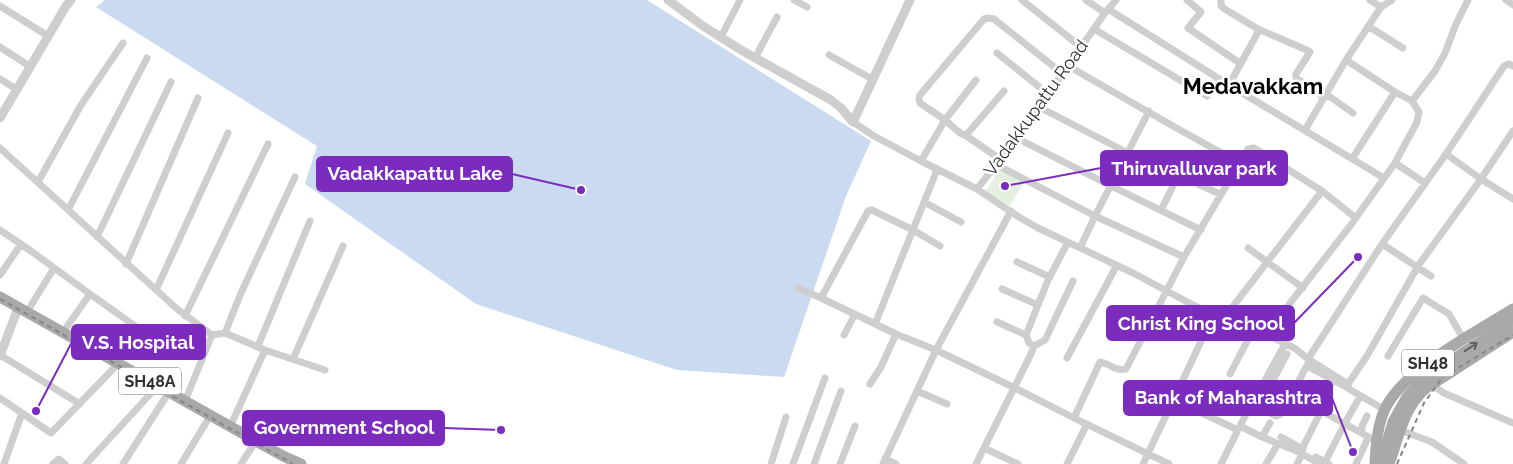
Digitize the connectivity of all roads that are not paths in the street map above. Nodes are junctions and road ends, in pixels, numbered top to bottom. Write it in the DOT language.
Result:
graph roads {
  1 [pos="668,0"];
  2 [pos="740,0"];
  3 [pos="794,0"];
  4 [pos="910,0"];
  5 [pos="1022,0"];
  6 [pos="1086,0"];
  7 [pos="1116,0"];
  8 [pos="1187,0"];
  9 [pos="1221,0"];
  10 [pos="1370,0"];
  11 [pos="1392,0"];
  12 [pos="1468,0"];
  13 [pos="1506,0"];
  14 [pos="66,2"];
  15 [pos="1513,5"];
  16 [pos="0,6"];
  17 [pos="807,7"];
  18 [pos="1381,7"];
  19 [pos="1107,11"];
  20 [pos="777,17"];
  21 [pos="1368,26"];
  22 [pos="1094,29"];
  23 [pos="1258,29"];
  24 [pos="48,36"];
  25 [pos="721,37"];
  26 [pos="123,43"];
  27 [pos="0,47"];
  28 [pos="1082,47"];
  29 [pos="1403,48"];
  30 [pos="997,53"];
  31 [pos="829,56"];
  32 [pos="147,58"];
  33 [pos="755,58"];
  34 [pos="1346,60"];
  35 [pos="1241,64"];
  36 [pos="1511,65"];
  37 [pos="1068,66"];
  38 [pos="31,67"];
  39 [pos="1063,74"];
  40 [pos="0,79"];
  41 [pos="872,79"];
  42 [pos="976,80"];
  43 [pos="171,82"];
  44 [pos="1228,85"];
  45 [pos="18,90"];
  46 [pos="1004,92"];
  47 [pos="1395,92"];
  48 [pos="1048,94"];
  49 [pos="1325,95"];
  50 [pos="1207,96"];
  51 [pos="198,98"];
  52 [pos="1412,101"];
  53 [pos="1039,107"];
  54 [pos="1149,111"];
  55 [pos="1353,113"];
  56 [pos="0,118"];
  57 [pos="944,120"];
  58 [pos="853,122"];
  59 [pos="1305,130"];
  60 [pos="1513,130"];
  61 [pos="228,133"];
  62 [pos="965,135"];
  63 [pos="1017,138"];
  64 [pos="268,144"];
  65 [pos="0,148"];
  66 [pos="1128,153"];
  67 [pos="1446,154"];
  68 [pos="1352,159"];
  69 [pos="998,161"];
  70 [pos="921,162"];
  71 [pos="1239,162"];
  72 [pos="1396,163"];
  73 [pos="937,170"];
  74 [pos="1178,176"];
  75 [pos="295,177"];
  76 [pos="1384,178"];
  77 [pos="1481,179"];
  78 [pos="38,182"];
  79 [pos="1425,183"];
  80 [pos="1111,186"];
  81 [pos="977,189"];
  82 [pos="1322,191"];
  83 [pos="1220,194"];
  84 [pos="1513,199"];
  85 [pos="924,202"];
  86 [pos="68,210"];
  87 [pos="1161,210"];
  88 [pos="1011,211"];
  89 [pos="1095,216"];
  90 [pos="1356,218"];
  91 [pos="310,221"];
  92 [pos="961,222"];
  93 [pos="0,230"];
  94 [pos="913,230"];
  95 [pos="1201,230"];
  96 [pos="97,237"];
  97 [pos="1068,242"];
  98 [pos="21,244"];
  99 [pos="1382,244"];
  100 [pos="343,246"];
  101 [pos="940,246"];
  102 [pos="1080,248"];
  103 [pos="1248,248"];
  104 [pos="1184,257"];
  105 [pos="1018,262"];
  106 [pos="1267,262"];
  107 [pos="126,264"];
  108 [pos="1117,266"];
  109 [pos="1418,266"];
  110 [pos="54,268"];
  111 [pos="0,275"];
  112 [pos="1431,276"];
  113 [pos="1050,277"];
  114 [pos="1073,281"];
  115 [pos="798,288"];
  116 [pos="1303,288"];
  117 [pos="1002,289"];
  118 [pos="156,290"];
  119 [pos="1166,290"];
  120 [pos="90,294"];
  121 [pos="0,297"];
  122 [pos="821,298"];
  123 [pos="0,303"];
  124 [pos="1038,306"];
  125 [pos="1513,309"];
  126 [pos="20,311"];
  127 [pos="855,314"];
  128 [pos="1214,314"];
  129 [pos="185,316"];
  130 [pos="1224,318"];
  131 [pos="1513,320"];
  132 [pos="996,322"];
  133 [pos="875,324"];
  134 [pos="1253,330"];
  135 [pos="63,332"];
  136 [pos="1513,332"];
  137 [pos="225,333"];
  138 [pos="896,334"];
  139 [pos="1266,334"];
  140 [pos="212,335"];
  141 [pos="844,335"];
  142 [pos="1026,335"];
  143 [pos="1464,340"];
  144 [pos="1284,344"];
  145 [pos="258,346"];
  146 [pos="1034,346"];
  147 [pos="166,348"];
  148 [pos="265,350"];
  149 [pos="936,350"];
  150 [pos="1287,354"];
  151 [pos="0,356"];
  152 [pos="1388,356"];
  153 [pos="1068,358"];
  154 [pos="293,359"];
  155 [pos="1308,362"];
  156 [pos="114,368"];
  157 [pos="325,370"];
  158 [pos="1230,374"];
  159 [pos="826,378"];
  160 [pos="1333,380"];
  161 [pos="1271,383"];
  162 [pos="870,384"];
  163 [pos="1432,384"];
  164 [pos="1347,385"];
  165 [pos="1401,386"];
  166 [pos="1015,388"];
  167 [pos="153,391"];
  168 [pos="840,391"];
  169 [pos="917,391"];
  170 [pos="167,395"];
  171 [pos="1294,397"];
  172 [pos="0,398"];
  173 [pos="1415,398"];
  174 [pos="1174,400"];
  175 [pos="1358,400"];
  176 [pos="185,401"];
  177 [pos="80,404"];
  178 [pos="947,404"];
  179 [pos="1384,410"];
  180 [pos="1319,411"];
  181 [pos="22,413"];
  182 [pos="1367,416"];
  183 [pos="786,417"];
  184 [pos="1074,418"];
  185 [pos="207,421"];
  186 [pos="1513,422"];
  187 [pos="1270,423"];
  188 [pos="1087,424"];
  189 [pos="1344,425"];
  190 [pos="854,426"];
  191 [pos="230,427"];
  192 [pos="1239,428"];
  193 [pos="1400,430"];
  194 [pos="1362,433"];
  195 [pos="1262,438"];
  196 [pos="1279,440"];
  197 [pos="1373,442"];
  198 [pos="254,444"];
  199 [pos="984,448"];
  200 [pos="1302,451"];
  201 [pos="1147,454"];
  202 [pos="1455,461"];
  203 [pos="884,462"];
  204 [pos="1325,463"];
  205 [pos="4,464"];
  206 [pos="53,464"];
  207 [pos="66,464"];
  208 [pos="86,464"];
  209 [pos="123,464"];
  210 [pos="180,464"];
  211 [pos="241,464"];
  212 [pos="284,464"];
  213 [pos="301,464"];
  214 [pos="771,464"];
  215 [pos="793,464"];
  216 [pos="814,464"];
  217 [pos="840,464"];
  218 [pos="896,464"];
  219 [pos="976,464"];
  220 [pos="1018,464"];
  221 [pos="1067,464"];
  222 [pos="1143,464"];
  223 [pos="1169,464"];
  224 [pos="1221,464"];
  225 [pos="1266,464"];
  226 [pos="1297,464"];
  227 [pos="1356,464"];
  228 [pos="1375,464"];
  229 [pos="1385,464"];
  230 [pos="1389,464"];
  231 [pos="1464,464"];
  1 -- 25 [label="street, Vadakkupattu Road"];
  2 -- 25 [label="street"];
  3 -- 17 [label="street"];
  4 -- 41 [label="street"];
  5 -- 28 [label="street"];
  6 -- 19 [label="street"];
  7 -- 19 [label="street, Vadakkupattu Road"];
  8 -- 35 [label="street"];
  9 -- 23 [label="street"];
  10 -- 18 [label="street"];
  11 -- 18 [label="street"];
  12 -- 52 [label="street"];
  13 -- 15 [label="street"];
  14 -- 24 [label="street"];
  16 -- 24 [label="street"];
  18 -- 21 [label="street"];
  19 -- 22 [label="street, Vadakkupattu Road"];
  19 -- 44 [label="street"];
  20 -- 33 [label="street"];
  21 -- 29 [label="street"];
  21 -- 34 [label="street"];
  22 -- 28 [label="street, Vadakkupattu Road"];
  22 -- 50 [label="street"];
  23 -- 35 [label="street"];
  23 -- 49 [label="street"];
  24 -- 38 [label="street"];
  25 -- 33 [label="street, Vadakkupattu Road"];
  26 -- 78 [label="street"];
  27 -- 38 [label="street"];
  28 -- 37 [label="street, Vadakkupattu Road"];
  30 -- 48 [label="street"];
  31 -- 41 [label="street"];
  32 -- 86 [label="street"];
  33 -- 58 [label="street, Vadakkupattu Road"];
  34 -- 47 [label="street"];
  34 -- 49 [label="street"];
  35 -- 44 [label="street"];
  36 -- 67 [label="street"];
  37 -- 39 [label="street, Vadakkupattu Road"];
  37 -- 54 [label="street"];
  38 -- 45 [label="street"];
  39 -- 48 [label="street, Vadakkupattu Road"];
  39 -- 57 [label="street"];
  40 -- 45 [label="street"];
  41 -- 58 [label="street"];
  42 -- 57 [label="street"];
  43 -- 96 [label="street"];
  44 -- 59 [label="street"];
  45 -- 56 [label="street"];
  46 -- 62 [label="street"];
  47 -- 52 [label="street"];
  47 -- 68 [label="street"];
  48 -- 53 [label="street, Vadakkupattu Road"];
  49 -- 55 [label="street"];
  49 -- 59 [label="street"];
  51 -- 107 [label="street"];
  52 -- 72 [label="street"];
  53 -- 63 [label="street, Vadakkupattu Road"];
  53 -- 66 [label="street"];
  54 -- 66 [label="street"];
  54 -- 71 [label="street"];
  57 -- 62 [label="street"];
  57 -- 70 [label="street"];
  58 -- 70 [label="street, Vadakkupattu Road"];
  59 -- 68 [label="street"];
  60 -- 77 [label="street"];
  61 -- 118 [label="street"];
  62 -- 69 [label="street"];
  63 -- 69 [label="street, Vadakkupattu Road"];
  63 -- 80 [label="street"];
  64 -- 129 [label="street"];
  65 -- 78 [label="street"];
  66 -- 74 [label="street"];
  66 -- 80 [label="street"];
  67 -- 77 [label="street"];
  67 -- 79 [label="street"];
  68 -- 76 [label="street"];
  69 -- 81 [label="street, Vadakkupattu Road"];
  69 -- 89 [label="street"];
  70 -- 73 [label="street, Vadakkupattu Road"];
  71 -- 82 [label="street"];
  71 -- 83 [label="street"];
  72 -- 76 [label="street"];
  72 -- 79 [label="street"];
  73 -- 81 [label="street, Vadakkupattu Road"];
  73 -- 85 [label="street"];
  74 -- 83 [label="street"];
  74 -- 87 [label="street"];
  75 -- 137 [label="street"];
  76 -- 90 [label="street"];
  77 -- 84 [label="street"];
  77 -- 109 [label="street"];
  78 -- 86 [label="street"];
  79 -- 99 [label="street"];
  80 -- 87 [label="street"];
  80 -- 89 [label="street"];
  81 -- 88 [label="street"];
  82 -- 90 [label="street"];
  82 -- 106 [label="street"];
  83 -- 95 [label="street"];
  85 -- 92 [label="street"];
  85 -- 94 [label="street"];
  86 -- 96 [label="street"];
  87 -- 95 [label="street"];
  88 -- 97 [label="street"];
  88 -- 149 [label="street"];
  89 -- 102 [label="street"];
  89 -- 104 [label="street"];
  90 -- 116 [label="street"];
  91 -- 145 [label="street"];
  93 -- 98 [label="street"];
  94 -- 101 [label="street"];
  94 -- 122 [label="street"];
  94 -- 133 [label="street"];
  95 -- 104 [label="street"];
  96 -- 107 [label="street"];
  97 -- 102 [label="street"];
  97 -- 113 [label="street"];
  98 -- 110 [label="street"];
  98 -- 111 [label="street"];
  99 -- 109 [label="street"];
  99 -- 155 [label="street"];
  100 -- 154 [label="street"];
  102 -- 108 [label="street"];
  103 -- 106 [label="street"];
  104 -- 119 [label="street"];
  105 -- 113 [label="street"];
  106 -- 116 [label="street"];
  106 -- 130 [label="street"];
  107 -- 118 [label="street"];
  108 -- 119 [label="street"];
  108 -- 153 [label="street"];
  109 -- 112 [label="street"];
  109 -- 164 [label="street"];
  110 -- 120 [label="street"];
  110 -- 126 [label="street"];
  113 -- 124 [label="street"];
  114 -- 146 [label="street"];
  115 -- 122 [label="street"];
  116 -- 139 [label="street"];
  117 -- 124 [label="street"];
  118 -- 129 [label="street"];
  119 -- 128 [label="street"];
  119 -- 184 [label="street"];
  120 -- 135 [label="street"];
  120 -- 147 [label="street"];
  121 -- 126 [label="main road, SH48A"];
  122 -- 127 [label="street"];
  123 -- 126 [label="main road, SH48A"];
  124 -- 142 [label="street"];
  125 -- 143 [label="main road, SH48"];
  126 -- 135 [label="main road, SH48A"];
  126 -- 151 [label="street"];
  126 -- 156 [label="main road, SH48A"];
  127 -- 133 [label="street"];
  127 -- 141 [label="street"];
  128 -- 130 [label="street"];
  128 -- 174 [label="street"];
  129 -- 140 [label="street"];
  130 -- 134 [label="street"];
  229 -- 131 [label="main road, one-way, bridge"];
  132 -- 142 [label="street"];
  133 -- 138 [label="street"];
  134 -- 139 [label="street"];
  134 -- 158 [label="street"];
  135 -- 170 [label="main road, SH48A"];
  136 -- 163 [label="main road, SH48"];
  137 -- 140 [label="street"];
  137 -- 145 [label="street"];
  138 -- 149 [label="street"];
  138 -- 162 [label="street"];
  139 -- 144 [label="street"];
  140 -- 176 [label="street"];
  142 -- 146 [label="street"];
  143 -- 152 [label="street"];
  143 -- 165 [label="main road, SH48"];
  144 -- 155 [label="street"];
  144 -- 192 [label="street"];
  145 -- 148 [label="street"];
  146 -- 166 [label="street"];
  148 -- 154 [label="street"];
  148 -- 191 [label="street"];
  149 -- 166 [label="street"];
  149 -- 169 [label="street"];
  150 -- 161 [label="street"];
  151 -- 177 [label="street"];
  154 -- 157 [label="street"];
  155 -- 160 [label="street"];
  155 -- 164 [label="street"];
  155 -- 171 [label="street"];
  156 -- 167 [label="main road, SH48A"];
  156 -- 177 [label="street"];
  159 -- 215 [label="street"];
  160 -- 164 [label="street"];
  160 -- 180 [label="street"];
  161 -- 171 [label="street"];
  161 -- 171 [label="street"];
  163 -- 173 [label="main road, SH48"];
  163 -- 186 [label="street"];
  164 -- 179 [label="street"];
  165 -- 173 [label="main road"];
  165 -- 179 [label="main road, SH48"];
  166 -- 184 [label="street"];
  166 -- 199 [label="street"];
  167 -- 170 [label="main road, SH48A"];
  167 -- 208 [label="street"];
  168 -- 216 [label="street"];
  169 -- 178 [label="street"];
  169 -- 203 [label="street"];
  170 -- 176 [label="main road, SH48A"];
  170 -- 185 [label="main road, SH48A"];
  170 -- 209 [label="street"];
  171 -- 180 [label="street"];
  172 -- 181 [label="street"];
  173 -- 193 [label="main road, SH48"];
  174 -- 192 [label="street"];
  174 -- 201 [label="street"];
  175 -- 189 [label="street"];
  176 -- 191 [label="main road, SH48A"];
  177 -- 181 [label="street"];
  179 -- 197 [label="main road, SH48"];
  180 -- 189 [label="street"];
  180 -- 200 [label="street"];
  181 -- 205 [label="street"];
  182 -- 194 [label="street"];
  183 -- 214 [label="street"];
  184 -- 188 [label="street"];
  185 -- 198 [label="main road, SH48A"];
  185 -- 210 [label="street"];
  187 -- 195 [label="street"];
  188 -- 201 [label="street"];
  188 -- 221 [label="street"];
  189 -- 194 [label="street"];
  189 -- 197 [label="street"];
  189 -- 204 [label="street"];
  190 -- 217 [label="street"];
  191 -- 198 [label="main road, SH48A"];
  192 -- 195 [label="street"];
  192 -- 224 [label="street"];
  193 -- 202 [label="street"];
  193 -- 230 [label="main road, SH48"];
  194 -- 197 [label="street"];
  195 -- 196 [label="street"];
  196 -- 200 [label="street"];
  196 -- 225 [label="street"];
  197 -- 227 [label="street"];
  197 -- 228 [label="main road, SH48"];
  198 -- 211 [label="street"];
  198 -- 212 [label="main road, SH48A"];
  198 -- 213 [label="main road, SH48A"];
  199 -- 219 [label="street"];
  199 -- 220 [label="street"];
  200 -- 204 [label="street"];
  200 -- 226 [label="street"];
  201 -- 222 [label="street"];
  201 -- 223 [label="street"];
  202 -- 231 [label="street"];
  203 -- 218 [label="street"];
  206 -- 207 [label="street"];
}
